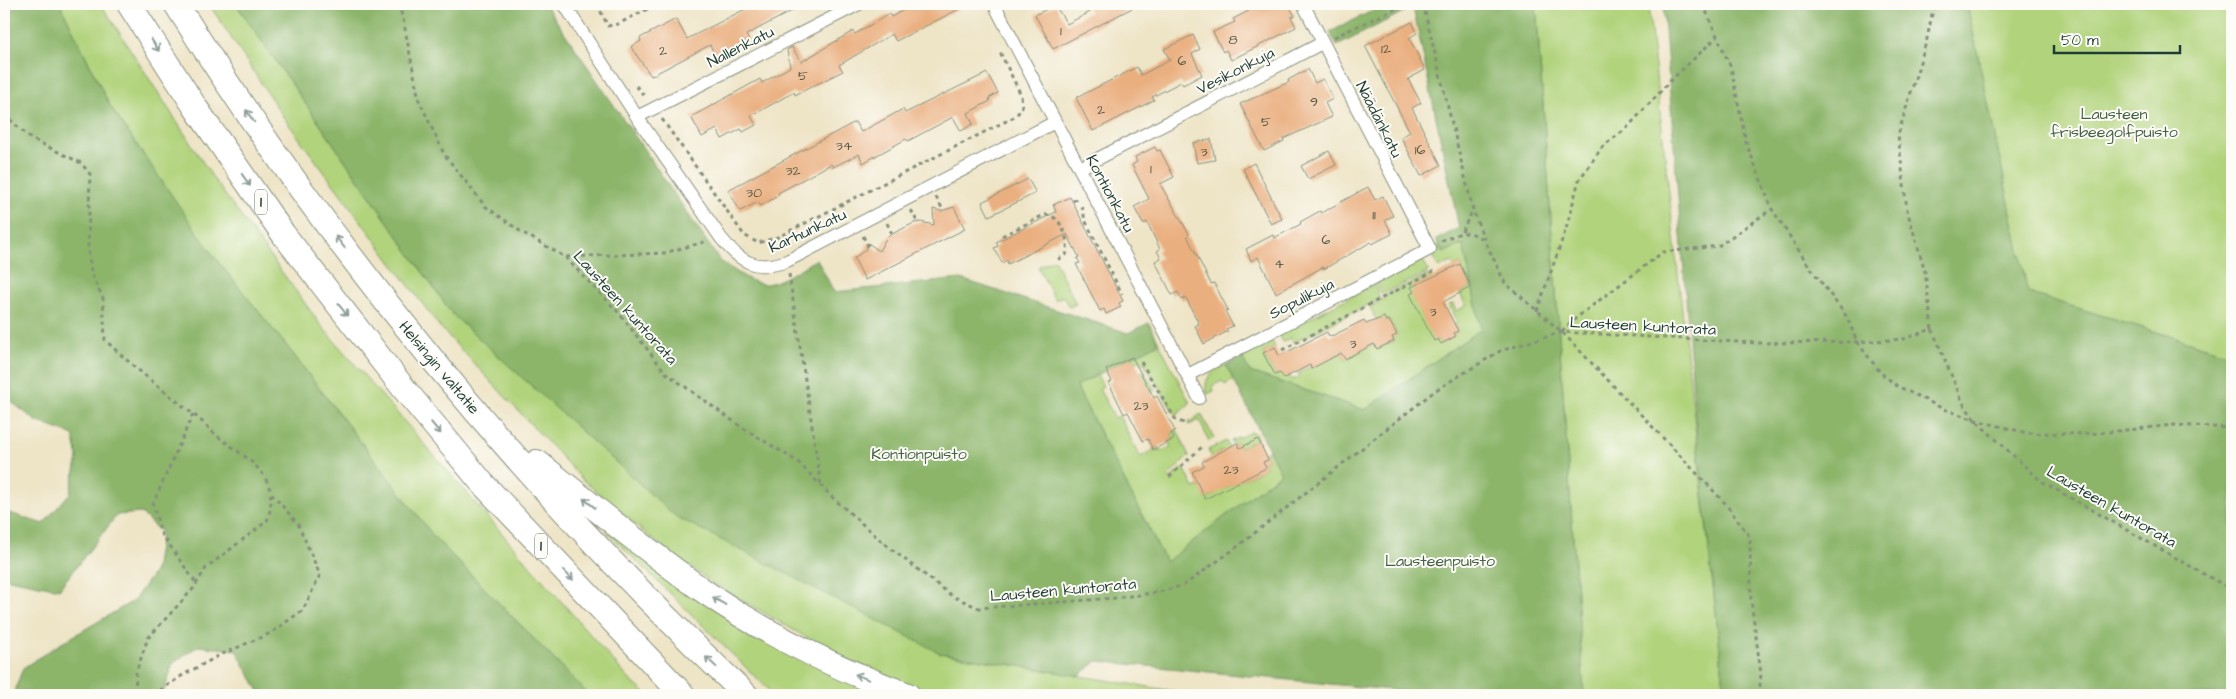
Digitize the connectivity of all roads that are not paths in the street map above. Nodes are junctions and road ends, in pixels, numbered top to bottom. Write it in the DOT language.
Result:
graph roads {
  1 [pos="130,4"];
  2 [pos="176,4"];
  3 [pos="564,4"];
  4 [pos="859,4"];
  5 [pos="1303,4"];
  6 [pos="997,5"];
  7 [pos="1322,43"];
  8 [pos="637,117"];
  9 [pos="1055,122"];
  10 [pos="1080,168"];
  11 [pos="1429,248"];
  12 [pos="1188,375"];
  13 [pos="1199,398"];
  14 [pos="488,423"];
  15 [pos="684,695"];
  16 [pos="746,695"];
  17 [pos="908,695"];
  1 -- 15 [label="highway, 1, one-way"];
  14 -- 2 [label="highway, Helsingin valtatie, one-way"];
  3 -- 8 [label="street, Karhunkatu"];
  4 -- 8 [label="street, Nallenkatu"];
  5 -- 7 [label="street, Näädänkatu"];
  6 -- 9 [label="street, Kontionkatu"];
  7 -- 10 [label="street, Vesikonkuja"];
  7 -- 11 [label="street, Näädänkatu"];
  8 -- 9 [label="street, Karhunkatu"];
  9 -- 10 [label="street, Kontionkatu"];
  10 -- 12 [label="street, Kontionkatu"];
  11 -- 12 [label="street, Sopulikuja"];
  12 -- 13 [label="street, Kontionkatu"];
  16 -- 14 [label="highway, Helsingin valtatie, one-way"];
  17 -- 14 [label="highway, one-way"];
}
